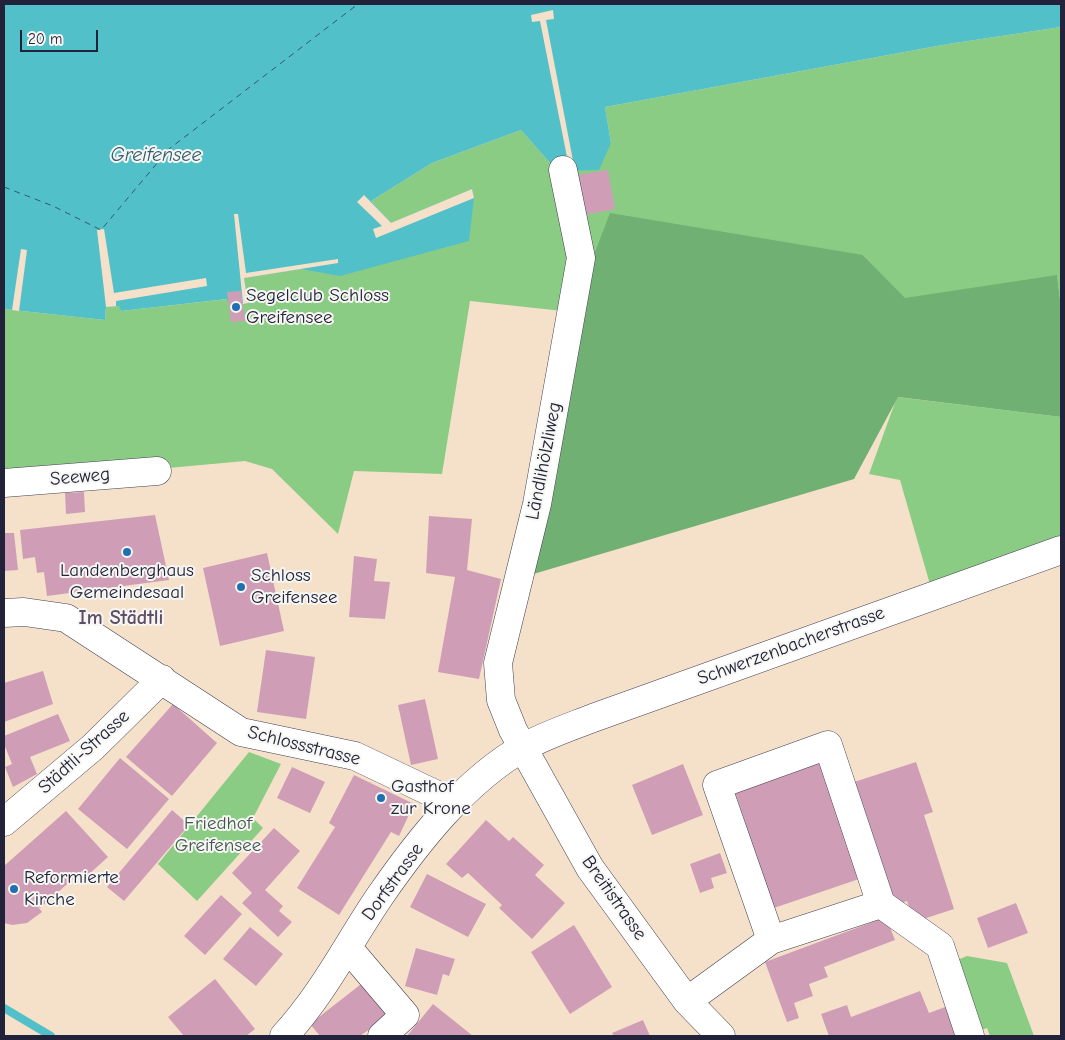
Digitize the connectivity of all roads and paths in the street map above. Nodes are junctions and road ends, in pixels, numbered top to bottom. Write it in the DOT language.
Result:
graph roads {
  1 [pos="563,170"];
  2 [pos="157,471"];
  3 [pos="4,483"];
  4 [pos="1061,550"];
  5 [pos="4,613"];
  6 [pos="162,678"];
  7 [pos="523,748"];
  8 [pos="449,807"];
  9 [pos="4,822"];
  10 [pos="881,904"];
  11 [pos="771,940"];
  12 [pos="348,948"];
  13 [pos="687,1001"];
  14 [pos="294,1033"];
  15 [pos="382,1036"];
  16 [pos="720,1036"];
  17 [pos="970,1036"];
  1 -- 7 [label="street, Ländlihölzliweg"];
  2 -- 3 [label="street, Seeweg"];
  4 -- 7 [label="street, Schwerzenbacherstrasse"];
  5 -- 6 [label="street"];
  6 -- 8 [label="street, Schlossstrasse"];
  6 -- 9 [label="street, Städtli-Strasse"];
  7 -- 8 [label="street, Dorfstrasse"];
  7 -- 13 [label="street, Breitistrasse"];
  8 -- 12 [label="street, Dorfstrasse"];
  10 -- 11 [label="street"];
  10 -- 11 [label="street"];
  10 -- 17 [label="street"];
  11 -- 13 [label="street"];
  12 -- 14 [label="street, Dorfstrasse"];
  12 -- 15 [label="street"];
  13 -- 16 [label="street, Breitistrasse"];
}
